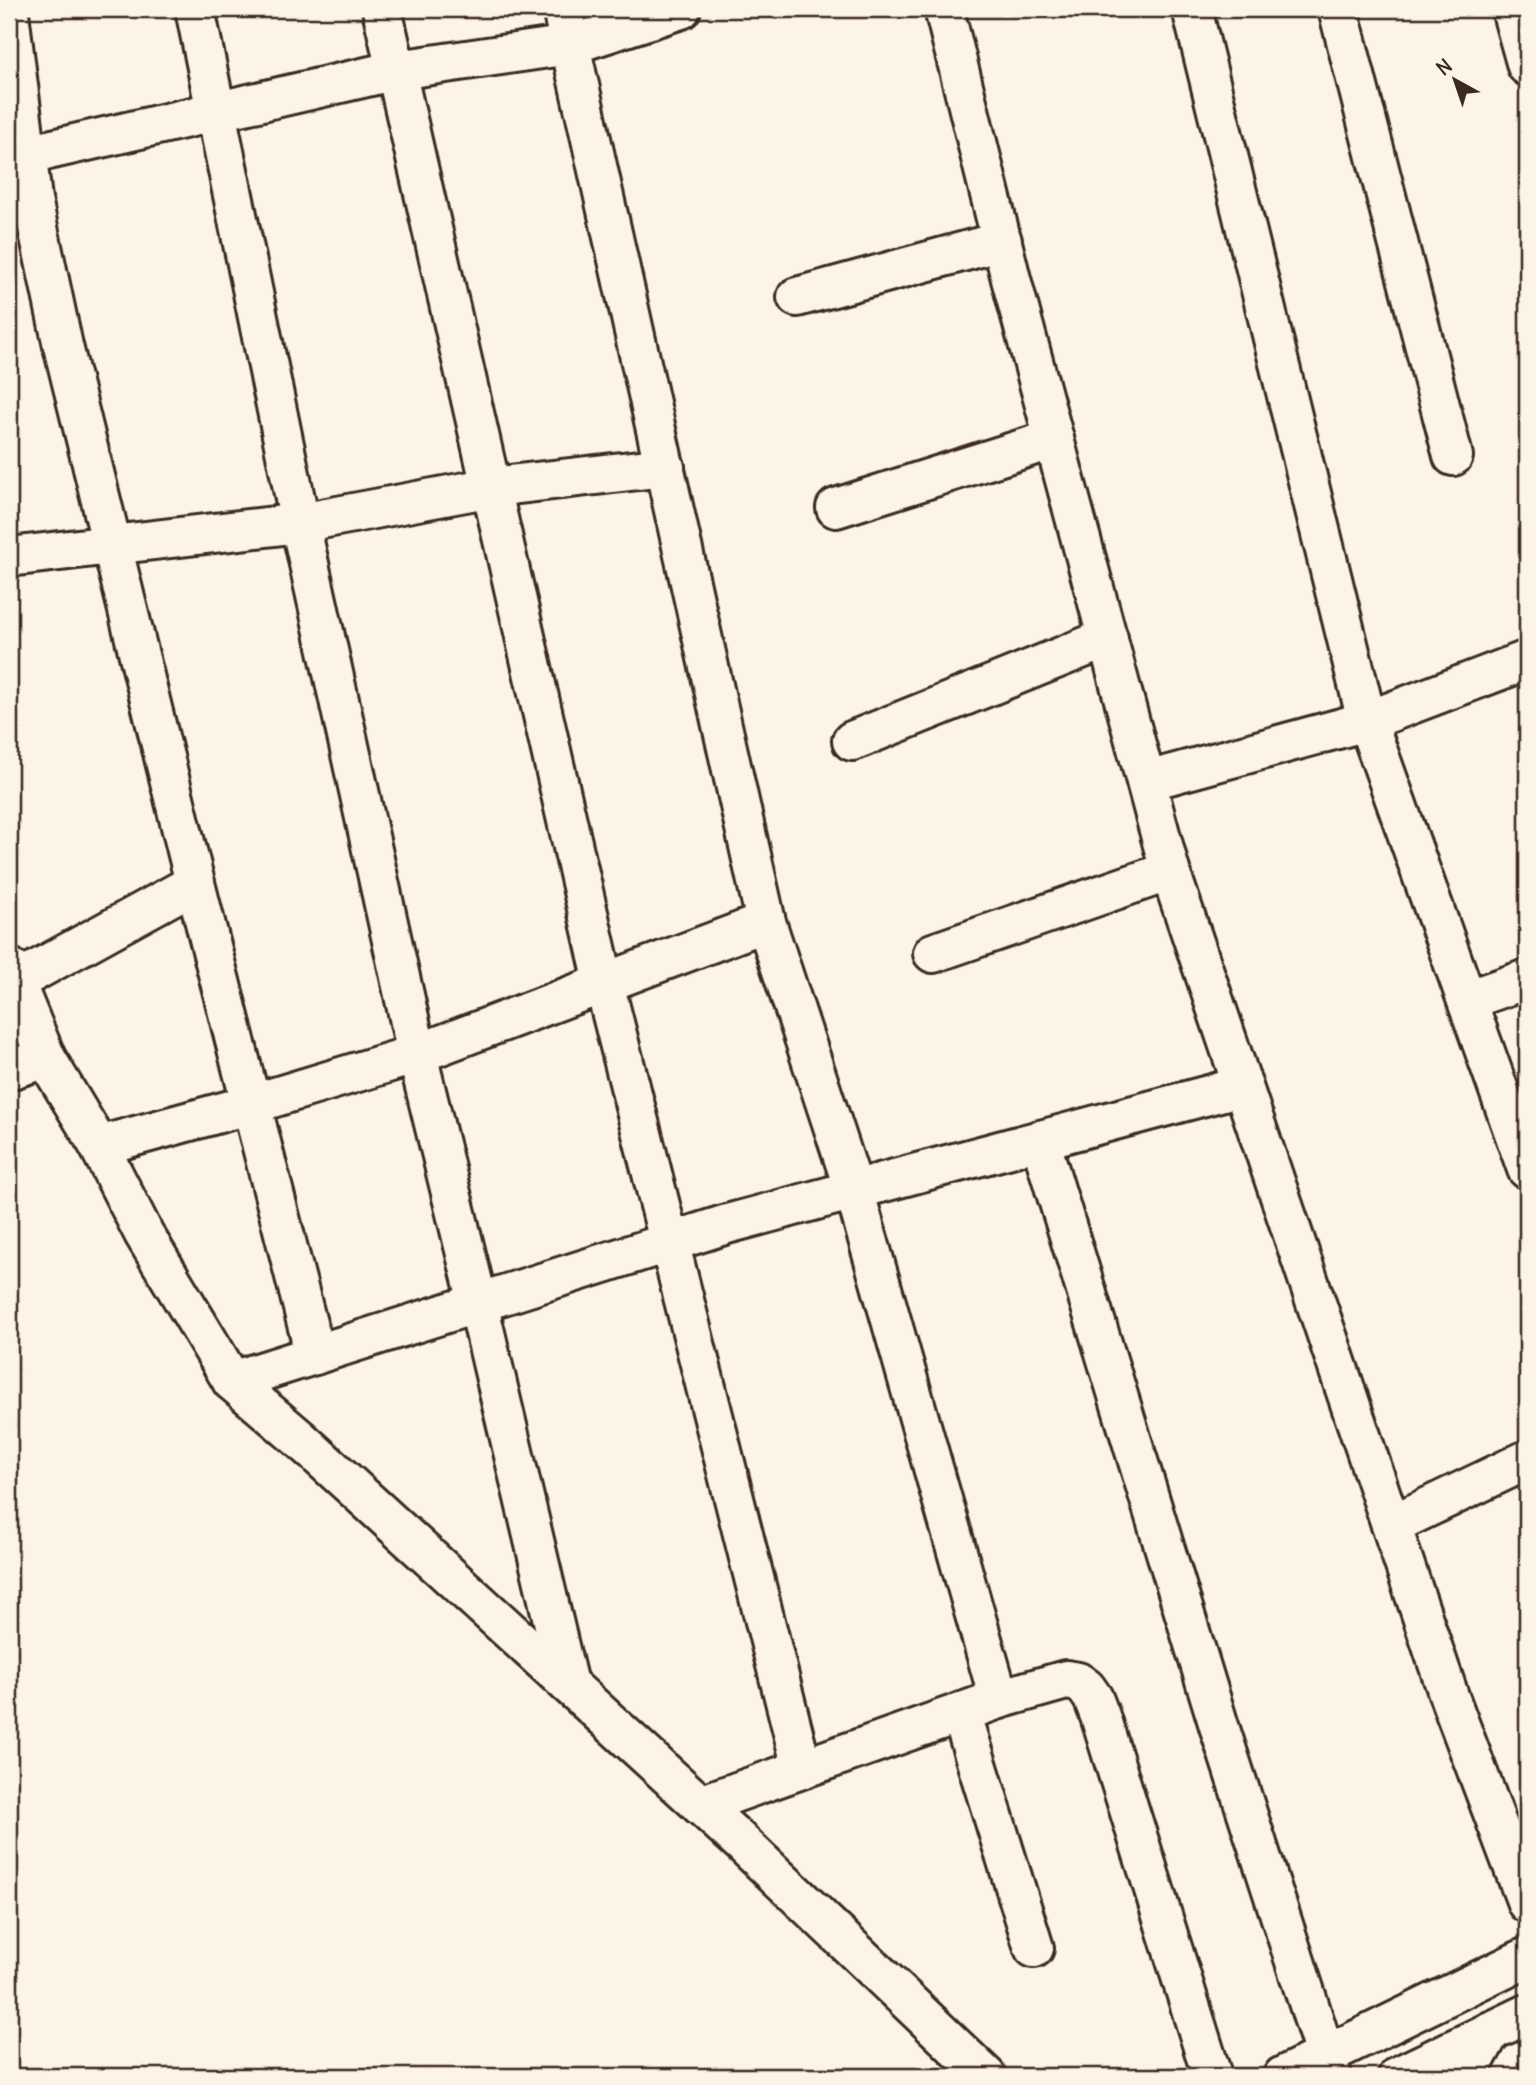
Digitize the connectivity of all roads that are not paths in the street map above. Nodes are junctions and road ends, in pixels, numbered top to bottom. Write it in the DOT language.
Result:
graph roads {
  1 [pos="195,9"];
  2 [pos="382,9"];
  3 [pos="562,9"];
  4 [pos="681,9"];
  5 [pos="944,9"];
  6 [pos="1192,9"];
  7 [pos="1338,9"];
  8 [pos="9,13"];
  9 [pos="1518,15"];
  10 [pos="570,46"];
  11 [pos="1527,66"];
  12 [pos="397,70"];
  13 [pos="217,110"];
  14 [pos="18,157"];
  15 [pos="1002,241"];
  16 [pos="797,297"];
  17 [pos="1054,439"];
  18 [pos="1453,456"];
  19 [pos="665,467"];
  20 [pos="492,487"];
  21 [pos="836,508"];
  22 [pos="300,523"];
  23 [pos="112,545"];
  24 [pos="9,557"];
  25 [pos="1108,638"];
  26 [pos="1527,660"];
  27 [pos="1367,721"];
  28 [pos="852,741"];
  29 [pos="1147,781"];
  30 [pos="1170,871"];
  31 [pos="195,883"];
  32 [pos="766,922"];
  33 [pos="933,953"];
  34 [pos="12,975"];
  35 [pos="1527,979"];
  36 [pos="604,984"];
  37 [pos="1467,1000"];
  38 [pos="417,1054"];
  39 [pos="46,1058"];
  40 [pos="9,1070"];
  41 [pos="1242,1086"];
  42 [pos="1515,1099"];
  43 [pos="252,1104"];
  44 [pos="1040,1140"];
  45 [pos="99,1146"];
  46 [pos="1527,1169"];
  47 [pos="854,1190"];
  48 [pos="671,1242"];
  49 [pos="478,1303"];
  50 [pos="316,1355"];
  51 [pos="232,1381"];
  52 [pos="1527,1460"];
  53 [pos="1391,1525"];
  54 [pos="568,1684"];
  55 [pos="999,1699"];
  56 [pos="961,1712"];
  57 [pos="802,1768"];
  58 [pos="700,1805"];
  59 [pos="1527,1903"];
  60 [pos="1034,1948"];
  61 [pos="1527,1957"];
  62 [pos="1527,2014"];
  63 [pos="1491,2031"];
  64 [pos="1328,2066"];
  65 [pos="986,2076"];
  66 [pos="1212,2076"];
  67 [pos="1283,2076"];
  68 [pos="1398,2076"];
  69 [pos="1466,2076"];
  1 -- 13 [label="main road"];
  2 -- 12 [label="main road"];
  3 -- 10 [label="main road"];
  4 -- 10 [label="main road"];
  5 -- 15 [label="main road"];
  6 -- 27 [label="main road"];
  7 -- 18 [label="main road"];
  8 -- 14 [label="main road"];
  9 -- 11 [label="main road"];
  10 -- 12 [label="main road"];
  10 -- 19 [label="main road"];
  12 -- 13 [label="main road"];
  12 -- 20 [label="main road"];
  13 -- 14 [label="main road"];
  13 -- 22 [label="main road"];
  14 -- 23 [label="main road"];
  15 -- 16 [label="main road"];
  15 -- 17 [label="main road"];
  17 -- 21 [label="main road"];
  17 -- 25 [label="main road"];
  19 -- 20 [label="main road"];
  19 -- 32 [label="main road"];
  20 -- 22 [label="main road"];
  20 -- 36 [label="main road"];
  22 -- 23 [label="main road"];
  22 -- 38 [label="main road"];
  23 -- 24 [label="main road"];
  23 -- 31 [label="main road"];
  25 -- 28 [label="main road"];
  25 -- 29 [label="main road"];
  26 -- 27 [label="main road"];
  27 -- 29 [label="main road"];
  27 -- 37 [label="main road"];
  29 -- 30 [label="main road"];
  30 -- 33 [label="main road"];
  30 -- 41 [label="main road"];
  31 -- 34 [label="main road"];
  31 -- 43 [label="main road"];
  32 -- 36 [label="main road"];
  32 -- 47 [label="main road"];
  34 -- 39 [label="main road"];
  35 -- 37 [label="main road"];
  36 -- 38 [label="main road"];
  36 -- 48 [label="main road"];
  37 -- 42 [label="main road"];
  38 -- 43 [label="main road"];
  38 -- 49 [label="main road"];
  39 -- 40 [label="main road"];
  39 -- 45 [label="main road"];
  41 -- 44 [label="main road"];
  41 -- 53 [label="main road"];
  42 -- 46 [label="main road"];
  43 -- 45 [label="main road"];
  43 -- 50 [label="main road"];
  44 -- 47 [label="main road"];
  44 -- 64 [label="main road"];
  45 -- 51 [label="main road"];
  47 -- 48 [label="main road"];
  47 -- 55 [label="main road"];
  48 -- 49 [label="main road"];
  48 -- 57 [label="main road"];
  49 -- 50 [label="main road"];
  49 -- 54 [label="main road"];
  50 -- 51 [label="main road"];
  51 -- 54 [label="main road"];
  52 -- 53 [label="main road"];
  53 -- 59 [label="main road"];
  54 -- 58 [label="main road"];
  55 -- 56 [label="main road"];
  55 -- 66 [label="main road"];
  56 -- 57 [label="main road"];
  56 -- 60 [label="main road"];
  57 -- 58 [label="main road"];
  58 -- 65 [label="main road"];
  61 -- 64 [label="main road"];
  62 -- 63 [label="main road"];
  63 -- 68 [label="main road"];
  63 -- 69 [label="main road"];
  64 -- 67 [label="main road"];
}
